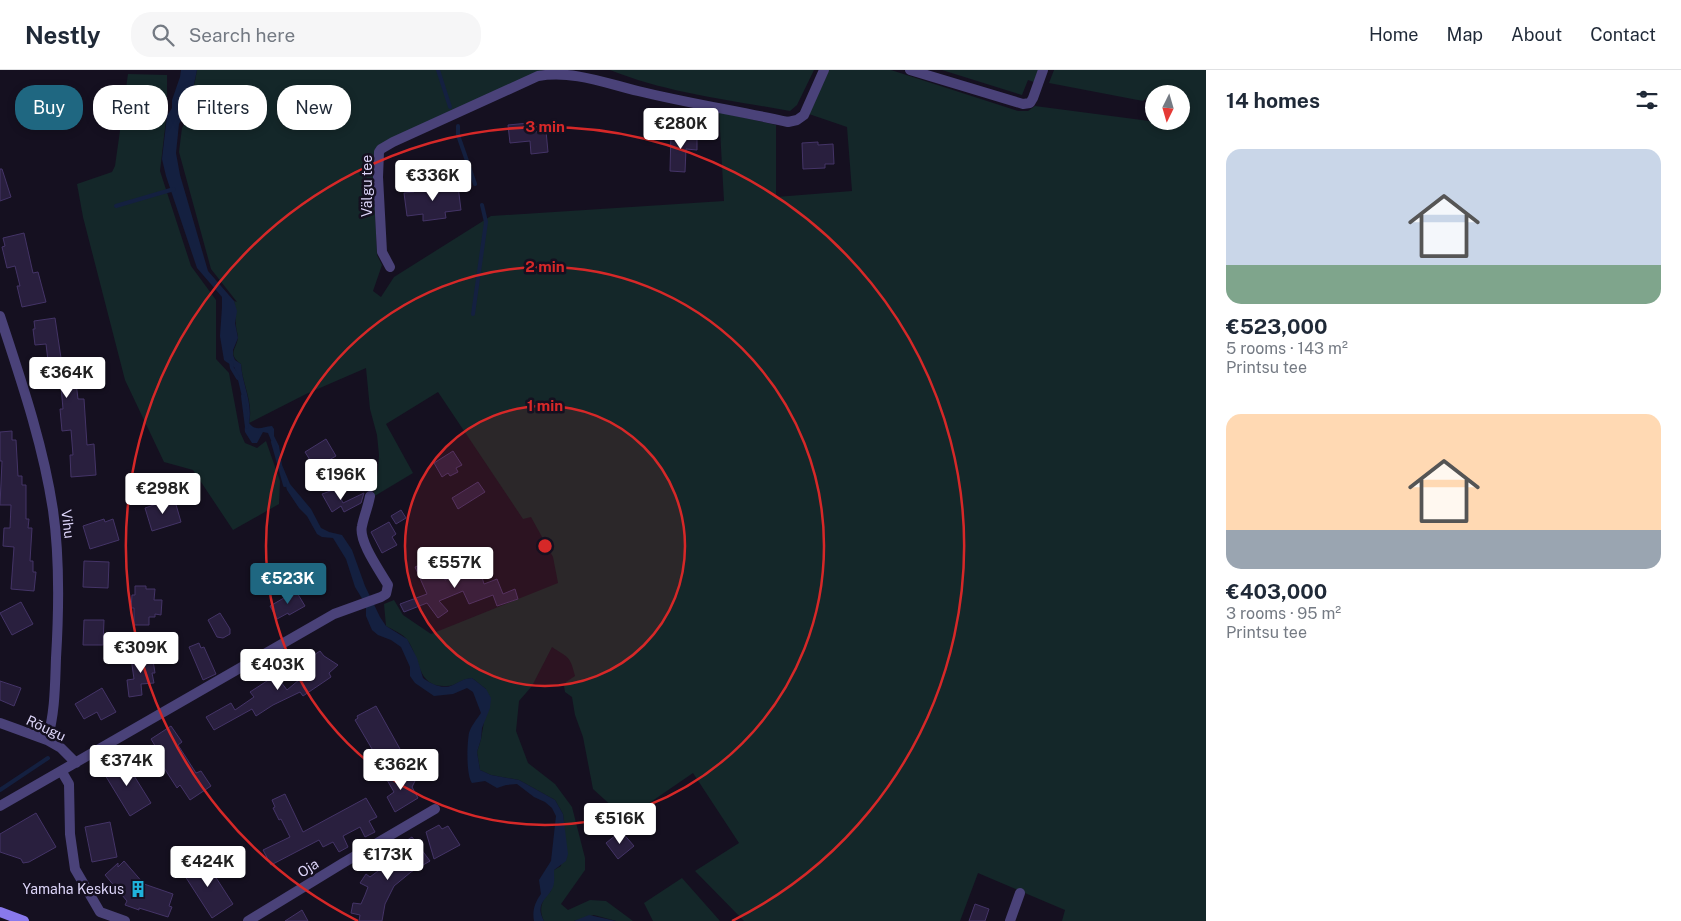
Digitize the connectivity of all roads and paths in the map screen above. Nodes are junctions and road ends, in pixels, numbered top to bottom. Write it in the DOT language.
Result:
graph roads {
  1 [pos="824,70"];
  2 [pos="910,70"];
  3 [pos="1043,70"];
  4 [pos="390,267"];
  5 [pos="0,316"];
  6 [pos="370,496"];
  7 [pos="0,723"];
  8 [pos="46,740"];
  9 [pos="76,763"];
  10 [pos="62,772"];
  11 [pos="0,806"];
  12 [pos="435,809"];
  13 [pos="1020,892"];
  14 [pos="0,912"];
  15 [pos="24,921"];
  16 [pos="125,921"];
  17 [pos="248,921"];
  18 [pos="1010,921"];
  1 -- 4 [label="street, Välgu tee"];
  2 -- 3 [label="street"];
  5 -- 8 [label="street, Vihu"];
  6 -- 9 [label="street"];
  7 -- 8 [label="street, Rõugu"];
  8 -- 9 [label="street, Rõugu"];
  9 -- 10 [label="street"];
  10 -- 11 [label="street"];
  10 -- 16 [label="street"];
  12 -- 17 [label="street, Oja"];
  13 -- 18 [label="street"];
  14 -- 15 [label="main road"];
}
